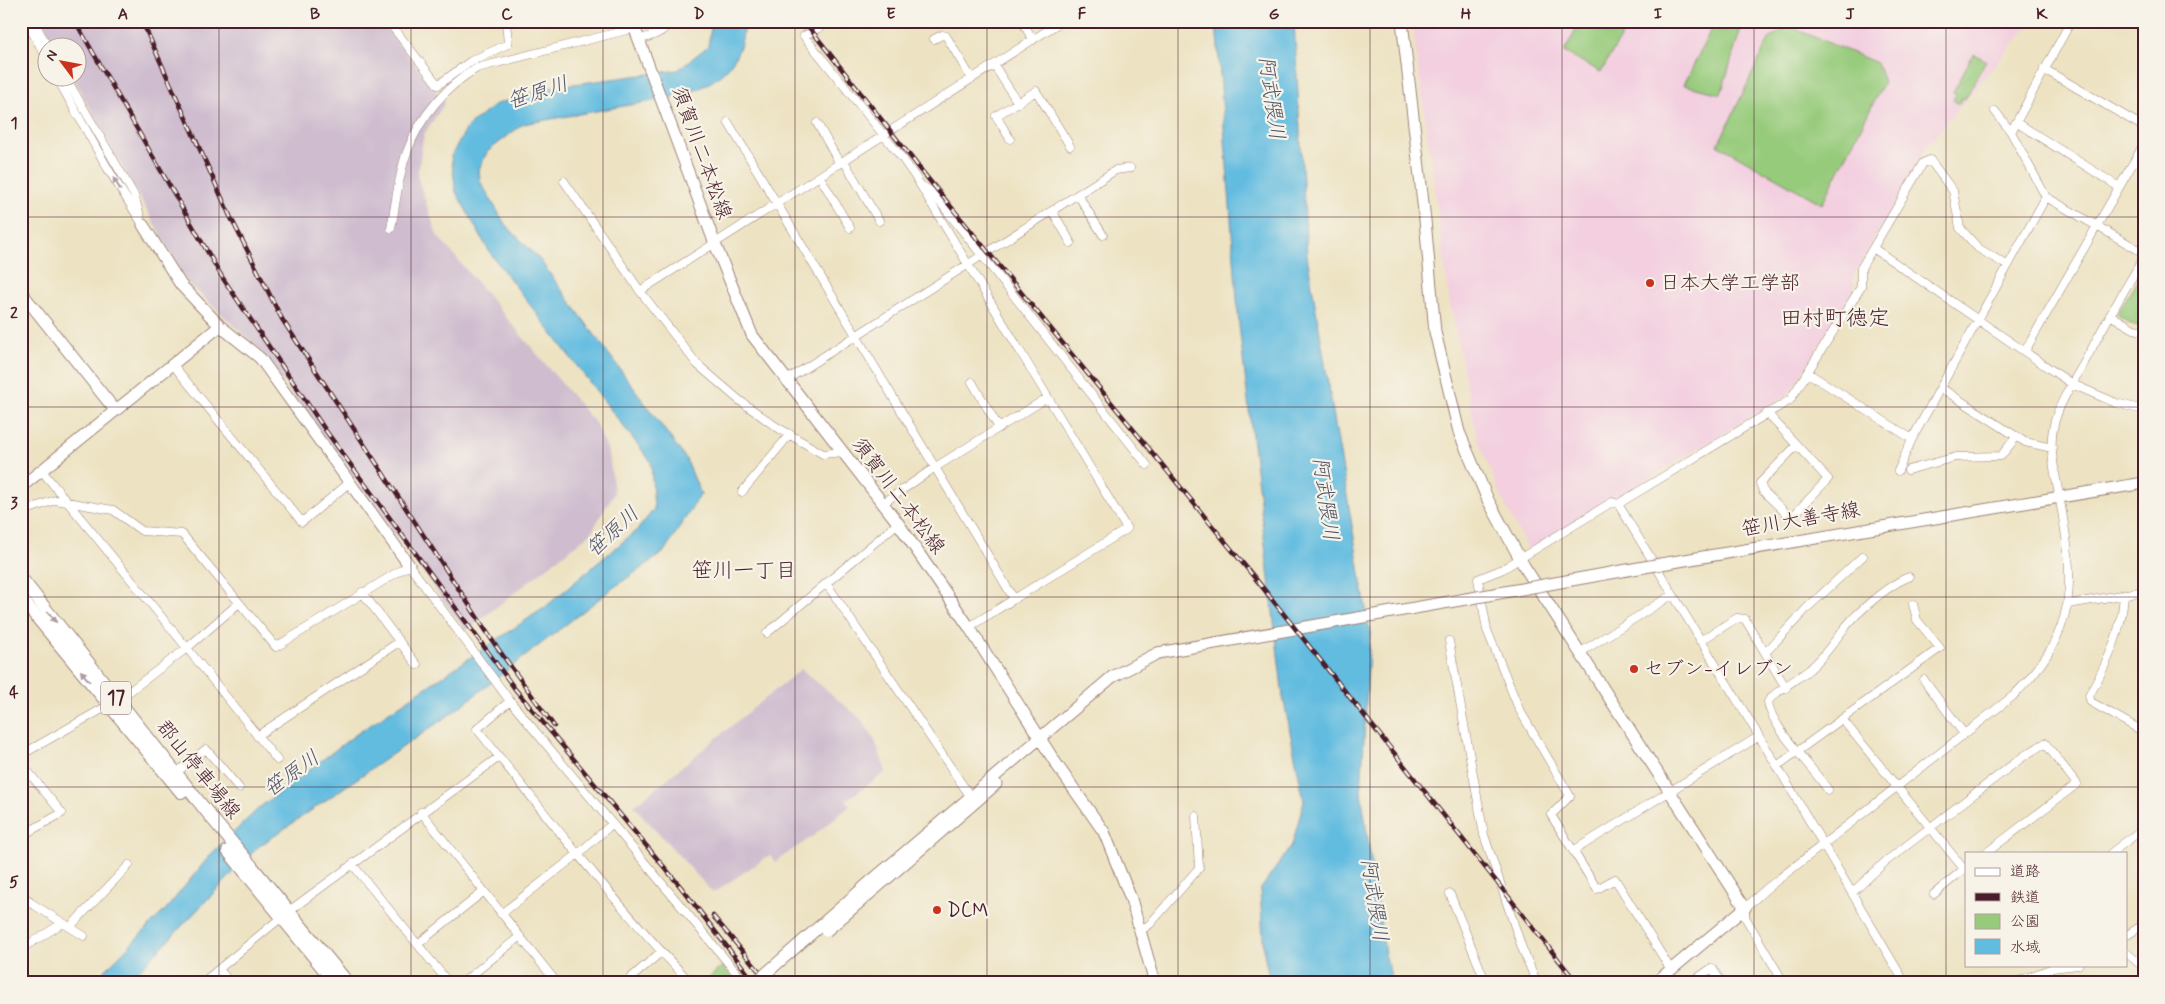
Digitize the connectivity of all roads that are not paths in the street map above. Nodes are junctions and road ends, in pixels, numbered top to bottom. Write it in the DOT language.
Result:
graph roads {
  1 [pos="26,21"];
  2 [pos="34,21"];
  3 [pos="388,21"];
  4 [pos="506,21"];
  5 [pos="670,21"];
  6 [pos="831,21"];
  7 [pos="1022,21"];
  8 [pos="1062,21"];
  9 [pos="1402,21"];
  10 [pos="2071,21"];
  11 [pos="633,25"];
  12 [pos="43,38"];
  13 [pos="934,39"];
  14 [pos="1033,40"];
  15 [pos="38,42"];
  16 [pos="641,43"];
  17 [pos="994,65"];
  18 [pos="2044,69"];
  19 [pos="972,79"];
  20 [pos="63,88"];
  21 [pos="72,88"];
  22 [pos="1018,103"];
  23 [pos="1995,111"];
  24 [pos="728,122"];
  25 [pos="2016,122"];
  26 [pos="817,123"];
  27 [pos="2144,127"];
  28 [pos="2011,132"];
  29 [pos="885,135"];
  30 [pos="1010,139"];
  31 [pos="2144,144"];
  32 [pos="1070,146"];
  33 [pos="842,163"];
  34 [pos="1130,168"];
  35 [pos="820,177"];
  36 [pos="564,181"];
  37 [pos="920,185"];
  38 [pos="2119,187"];
  39 [pos="1078,195"];
  40 [pos="2046,197"];
  41 [pos="777,204"];
  42 [pos="1054,212"];
  43 [pos="879,221"];
  44 [pos="143,225"];
  45 [pos="2096,226"];
  46 [pos="391,228"];
  47 [pos="850,228"];
  48 [pos="1103,235"];
  49 [pos="1071,242"];
  50 [pos="715,244"];
  51 [pos="1873,248"];
  52 [pos="2144,253"];
  53 [pos="982,256"];
  54 [pos="2144,258"];
  55 [pos="968,265"];
  56 [pos="2008,266"];
  57 [pos="640,291"];
  58 [pos="21,292"];
  59 [pos="2110,315"];
  60 [pos="1979,319"];
  61 [pos="220,326"];
  62 [pos="2144,331"];
  63 [pos="856,337"];
  64 [pos="2025,351"];
  65 [pos="173,365"];
  66 [pos="1808,373"];
  67 [pos="786,381"];
  68 [pos="972,382"];
  69 [pos="2072,384"];
  70 [pos="1941,388"];
  71 [pos="1047,398"];
  72 [pos="116,410"];
  73 [pos="2144,410"];
  74 [pos="1767,413"];
  75 [pos="999,428"];
  76 [pos="790,434"];
  77 [pos="2017,436"];
  78 [pos="1912,439"];
  79 [pos="1796,446"];
  80 [pos="2052,448"];
  81 [pos="842,452"];
  82 [pos="1147,465"];
  83 [pos="934,468"];
  84 [pos="1908,470"];
  85 [pos="42,471"];
  86 [pos="1898,471"];
  87 [pos="349,483"];
  88 [pos="2144,483"];
  89 [pos="21,487"];
  90 [pos="742,492"];
  91 [pos="2059,496"];
  92 [pos="68,503"];
  93 [pos="882,504"];
  94 [pos="1618,504"];
  95 [pos="21,512"];
  96 [pos="898,523"];
  97 [pos="1864,556"];
  98 [pos="1520,559"];
  99 [pos="409,564"];
  100 [pos="1909,577"];
  101 [pos="21,578"];
  102 [pos="826,584"];
  103 [pos="2144,591"];
  104 [pos="362,592"];
  105 [pos="2124,594"];
  106 [pos="1672,595"];
  107 [pos="21,598"];
  108 [pos="1014,599"];
  109 [pos="239,603"];
  110 [pos="1913,604"];
  111 [pos="2069,604"];
  112 [pos="969,627"];
  113 [pos="767,633"];
  114 [pos="1449,641"];
  115 [pos="1700,641"];
  116 [pos="399,642"];
  117 [pos="187,648"];
  118 [pos="1581,652"];
  119 [pos="1766,652"];
  120 [pos="417,665"];
  121 [pos="1924,680"];
  122 [pos="1786,688"];
  123 [pos="509,698"];
  124 [pos="113,702"];
  125 [pos="1842,719"];
  126 [pos="2144,722"];
  127 [pos="2142,731"];
  128 [pos="1964,734"];
  129 [pos="257,736"];
  130 [pos="1758,737"];
  131 [pos="1041,739"];
  132 [pos="1796,752"];
  133 [pos="21,755"];
  134 [pos="499,757"];
  135 [pos="277,760"];
  136 [pos="21,763"];
  137 [pos="1777,766"];
  138 [pos="176,773"];
  139 [pos="1897,787"];
  140 [pos="239,788"];
  141 [pos="1670,790"];
  142 [pos="1828,790"];
  143 [pos="970,796"];
  144 [pos="421,812"];
  145 [pos="1196,816"];
  146 [pos="208,819"];
  147 [pos="612,824"];
  148 [pos="1930,828"];
  149 [pos="2144,828"];
  150 [pos="21,836"];
  151 [pos="1824,844"];
  152 [pos="1573,851"];
  153 [pos="1987,852"];
  154 [pos="2112,852"];
  155 [pos="578,854"];
  156 [pos="352,864"];
  157 [pos="129,865"];
  158 [pos="1965,868"];
  159 [pos="873,885"];
  160 [pos="483,892"];
  161 [pos="21,893"];
  162 [pos="1852,893"];
  163 [pos="1450,894"];
  164 [pos="1934,894"];
  165 [pos="1745,908"];
  166 [pos="286,914"];
  167 [pos="501,914"];
  168 [pos="2144,924"];
  169 [pos="67,925"];
  170 [pos="1140,931"];
  171 [pos="2128,935"];
  172 [pos="84,936"];
  173 [pos="520,937"];
  174 [pos="418,944"];
  175 [pos="21,949"];
  176 [pos="661,952"];
  177 [pos="2128,954"];
  178 [pos="2070,966"];
  179 [pos="2144,968"];
  180 [pos="219,969"];
  181 [pos="1671,970"];
  182 [pos="2144,977"];
  183 [pos="1902,982"];
  184 [pos="202,983"];
  185 [pos="230,983"];
  186 [pos="335,983"];
  187 [pos="348,983"];
  188 [pos="449,983"];
  189 [pos="462,983"];
  190 [pos="557,983"];
  191 [pos="625,983"];
  192 [pos="691,983"];
  193 [pos="745,983"];
  194 [pos="755,983"];
  195 [pos="766,983"];
  196 [pos="1155,983"];
  197 [pos="1486,983"];
  198 [pos="1537,983"];
  199 [pos="1655,983"];
  200 [pos="1690,983"];
  201 [pos="1722,983"];
  202 [pos="1784,983"];
  203 [pos="2013,983"];
  204 [pos="2138,983"];
  1 -- 15 [label="street"];
  2 -- 12 [label="street"];
  3 -- 4 [label="street"];
  5 -- 16 [label="street"];
  6 -- 29 [label="street"];
  7 -- 14 [label="street"];
  8 -- 14 [label="street"];
  9 -- 98 [label="street"];
  10 -- 18 [label="street"];
  11 -- 16 [label="street, 須賀川二本松線"];
  11 -- 46 [label="street"];
  13 -- 19 [label="street"];
  14 -- 17 [label="street"];
  16 -- 50 [label="street, 須賀川二本松線"];
  17 -- 19 [label="street"];
  17 -- 22 [label="street"];
  18 -- 25 [label="street"];
  18 -- 27 [label="street"];
  19 -- 29 [label="street"];
  44 -- 20 [label="street, one-way"];
  21 -- 44 [label="street"];
  22 -- 30 [label="street"];
  22 -- 32 [label="street"];
  23 -- 28 [label="street"];
  24 -- 41 [label="street"];
  25 -- 28 [label="street"];
  25 -- 38 [label="street"];
  26 -- 33 [label="street"];
  28 -- 40 [label="street"];
  29 -- 33 [label="street"];
  29 -- 37 [label="street"];
  31 -- 38 [label="street"];
  33 -- 35 [label="street"];
  33 -- 43 [label="street"];
  34 -- 39 [label="street"];
  35 -- 41 [label="street"];
  35 -- 47 [label="street"];
  36 -- 57 [label="street"];
  37 -- 53 [label="street"];
  37 -- 55 [label="street"];
  38 -- 45 [label="street"];
  39 -- 42 [label="street"];
  39 -- 48 [label="street"];
  40 -- 45 [label="street"];
  40 -- 56 [label="street"];
  41 -- 50 [label="street"];
  41 -- 63 [label="street"];
  42 -- 49 [label="street"];
  42 -- 53 [label="street"];
  44 -- 61 [label="street"];
  45 -- 52 [label="street"];
  45 -- 64 [label="street"];
  50 -- 57 [label="street"];
  50 -- 67 [label="street, 須賀川二本松線"];
  51 -- 56 [label="street"];
  51 -- 60 [label="street"];
  51 -- 66 [label="street"];
  53 -- 55 [label="street"];
  53 -- 82 [label="street"];
  54 -- 59 [label="street"];
  55 -- 63 [label="street"];
  55 -- 71 [label="street"];
  56 -- 60 [label="street"];
  57 -- 76 [label="street"];
  58 -- 72 [label="street"];
  59 -- 62 [label="street"];
  59 -- 69 [label="street"];
  60 -- 64 [label="street"];
  60 -- 70 [label="street"];
  61 -- 65 [label="street"];
  61 -- 87 [label="street"];
  63 -- 67 [label="street"];
  63 -- 83 [label="street"];
  64 -- 69 [label="street"];
  65 -- 72 [label="street"];
  65 -- 87 [label="street"];
  66 -- 74 [label="street"];
  66 -- 78 [label="street"];
  67 -- 81 [label="street, 須賀川二本松線"];
  68 -- 75 [label="street"];
  69 -- 73 [label="street"];
  69 -- 80 [label="street"];
  70 -- 77 [label="street"];
  70 -- 78 [label="street"];
  71 -- 75 [label="street"];
  71 -- 108 [label="street"];
  72 -- 85 [label="street"];
  74 -- 79 [label="street"];
  74 -- 94 [label="street"];
  75 -- 83 [label="street"];
  76 -- 81 [label="street"];
  76 -- 90 [label="street"];
  77 -- 80 [label="street"];
  77 -- 84 [label="street"];
  78 -- 86 [label="street"];
  79 -- 79 [label="street"];
  80 -- 91 [label="street"];
  81 -- 93 [label="street, 須賀川二本松線"];
  83 -- 93 [label="street"];
  83 -- 108 [label="street"];
  85 -- 89 [label="street"];
  85 -- 92 [label="street"];
  87 -- 99 [label="street"];
  88 -- 91 [label="street, 笹川大善寺線"];
  91 -- 111 [label="street"];
  91 -- 131 [label="street, 笹川大善寺線, bridge"];
  92 -- 95 [label="street"];
  92 -- 109 [label="street"];
  92 -- 117 [label="street"];
  93 -- 96 [label="street, 須賀川二本松線"];
  94 -- 98 [label="street"];
  94 -- 106 [label="street"];
  96 -- 102 [label="street"];
  96 -- 112 [label="street, 須賀川二本松線"];
  97 -- 119 [label="street"];
  98 -- 118 [label="street"];
  98 -- 152 [label="street"];
  99 -- 104 [label="street"];
  99 -- 123 [label="street"];
  100 -- 122 [label="street"];
  101 -- 124 [label="main road, 郡山停車場線 / 17, one-way"];
  102 -- 113 [label="street"];
  102 -- 143 [label="street"];
  103 -- 105 [label="street"];
  104 -- 109 [label="street"];
  104 -- 116 [label="street"];
  105 -- 111 [label="street"];
  105 -- 127 [label="street"];
  106 -- 115 [label="street"];
  106 -- 118 [label="street"];
  124 -- 107 [label="main road, 郡山停車場線 / 17, one-way"];
  108 -- 112 [label="street"];
  109 -- 117 [label="street"];
  110 -- 125 [label="street"];
  111 -- 128 [label="street"];
  112 -- 131 [label="street, 須賀川二本松線"];
  114 -- 198 [label="street"];
  115 -- 119 [label="street"];
  115 -- 130 [label="street"];
  116 -- 120 [label="street"];
  116 -- 129 [label="street"];
  117 -- 124 [label="street"];
  117 -- 129 [label="street"];
  118 -- 141 [label="street"];
  119 -- 122 [label="street"];
  121 -- 128 [label="street"];
  122 -- 132 [label="street"];
  123 -- 134 [label="street"];
  123 -- 147 [label="street"];
  124 -- 133 [label="street"];
  124 -- 138 [label="main road, 郡山停車場線 / 17"];
  124 -- 146 [label="main road, 郡山停車場線 / 17"];
  125 -- 132 [label="street"];
  125 -- 139 [label="street"];
  126 -- 127 [label="street"];
  128 -- 139 [label="street"];
  129 -- 135 [label="street"];
  130 -- 137 [label="street"];
  130 -- 141 [label="street"];
  131 -- 143 [label="street"];
  131 -- 159 [label="street"];
  131 -- 170 [label="street, 須賀川二本松線"];
  132 -- 137 [label="street"];
  132 -- 142 [label="street"];
  134 -- 144 [label="street"];
  134 -- 155 [label="street"];
  136 -- 150 [label="street"];
  137 -- 151 [label="street"];
  138 -- 140 [label="street"];
  138 -- 146 [label="main road, 郡山停車場線 / 17"];
  139 -- 148 [label="street"];
  139 -- 151 [label="street"];
  141 -- 152 [label="street"];
  141 -- 165 [label="street"];
  143 -- 159 [label="street"];
  144 -- 156 [label="street"];
  144 -- 160 [label="street"];
  145 -- 170 [label="street"];
  146 -- 166 [label="main road, 郡山停車場線 / 17"];
  147 -- 155 [label="street"];
  147 -- 193 [label="street"];
  148 -- 153 [label="street"];
  148 -- 158 [label="street"];
  148 -- 162 [label="street"];
  149 -- 154 [label="street"];
  151 -- 162 [label="street"];
  151 -- 165 [label="street"];
  152 -- 181 [label="street"];
  155 -- 167 [label="street"];
  155 -- 176 [label="street"];
  156 -- 166 [label="street"];
  156 -- 174 [label="street"];
  157 -- 169 [label="street"];
  158 -- 164 [label="street"];
  159 -- 194 [label="street, bridge"];
  159 -- 195 [label="street, bridge"];
  160 -- 167 [label="street"];
  160 -- 174 [label="street"];
  161 -- 169 [label="street"];
  162 -- 183 [label="street"];
  163 -- 197 [label="street"];
  165 -- 181 [label="street"];
  165 -- 202 [label="street"];
  166 -- 180 [label="street"];
  166 -- 186 [label="main road, 郡山停車場線 / 17"];
  166 -- 187 [label="main road, 郡山停車場線 / 17"];
  167 -- 173 [label="street"];
  168 -- 171 [label="street"];
  169 -- 172 [label="street"];
  169 -- 175 [label="street"];
  170 -- 196 [label="street, 須賀川二本松線"];
  173 -- 189 [label="street"];
  173 -- 190 [label="street"];
  174 -- 188 [label="street"];
  176 -- 191 [label="street"];
  176 -- 192 [label="street"];
  177 -- 179 [label="street"];
  178 -- 203 [label="street"];
  180 -- 184 [label="street"];
  180 -- 185 [label="street"];
  181 -- 199 [label="street"];
  182 -- 204 [label="street"];
  200 -- 201 [label="street"];
}
